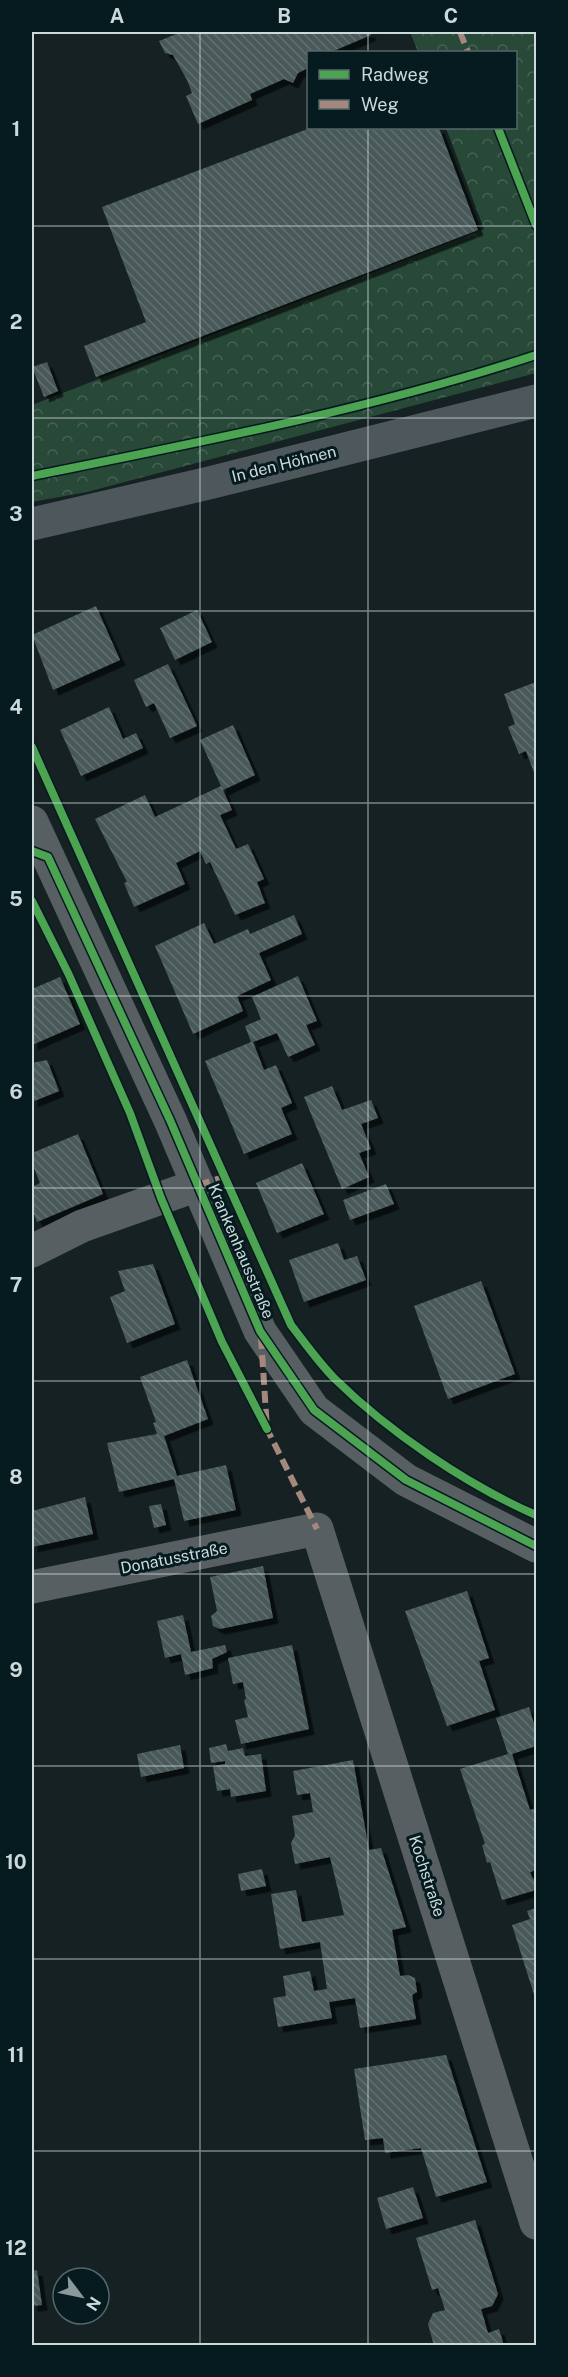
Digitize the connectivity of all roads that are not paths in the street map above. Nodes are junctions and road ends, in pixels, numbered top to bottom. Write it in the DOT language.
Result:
graph roads {
  1 [pos="537,401"];
  2 [pos="32,524"];
  3 [pos="32,822"];
  4 [pos="198,1185"];
  5 [pos="32,1251"];
  6 [pos="317,1529"];
  7 [pos="537,1546"];
  8 [pos="32,1587"];
  9 [pos="537,2223"];
  1 -- 2 [label="street, In den Höhnen"];
  3 -- 4 [label="street, Krankenhausstraße"];
  4 -- 5 [label="street"];
  4 -- 7 [label="street, Krankenhausstraße"];
  6 -- 8 [label="street, Donatusstraße"];
  6 -- 9 [label="street, Kochstraße"];
}
